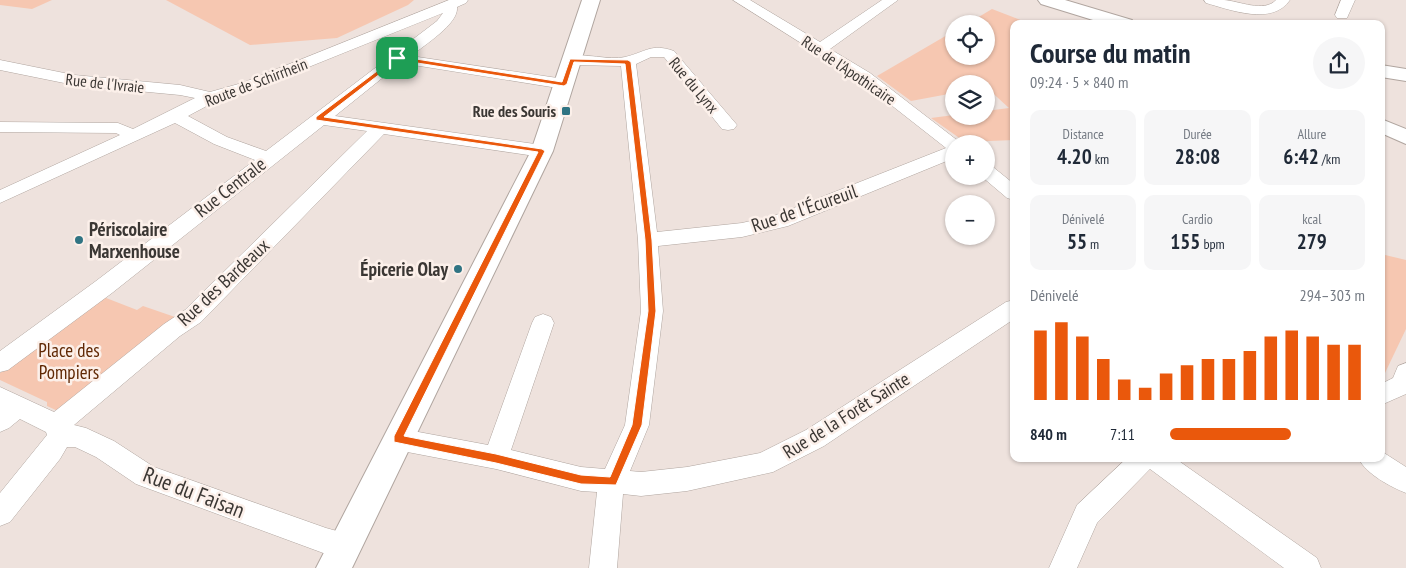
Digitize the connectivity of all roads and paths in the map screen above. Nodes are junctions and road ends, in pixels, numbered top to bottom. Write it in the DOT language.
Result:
graph roads {
  1 [pos="591,0"];
  2 [pos="740,0"];
  3 [pos="891,0"];
  4 [pos="1211,0"];
  5 [pos="1348,0"];
  6 [pos="1054,1"];
  7 [pos="455,3"];
  8 [pos="1280,3"];
  9 [pos="1251,10"];
  10 [pos="1342,15"];
  11 [pos="1113,20"];
  12 [pos="1262,20"];
  13 [pos="1269,20"];
  14 [pos="820,49"];
  15 [pos="397,58"];
  16 [pos="628,62"];
  17 [pos="0,65"];
  18 [pos="568,72"];
  19 [pos="1385,72"];
  20 [pos="1406,75"];
  21 [pos="210,97"];
  22 [pos="176,116"];
  23 [pos="319,118"];
  24 [pos="728,125"];
  25 [pos="0,127"];
  26 [pos="1385,127"];
  27 [pos="380,128"];
  28 [pos="130,137"];
  29 [pos="1406,137"];
  30 [pos="945,138"];
  31 [pos="542,151"];
  32 [pos="945,155"];
  33 [pos="268,158"];
  34 [pos="995,179"];
  35 [pos="1010,191"];
  36 [pos="0,197"];
  37 [pos="648,240"];
  38 [pos="1010,311"];
  39 [pos="543,323"];
  40 [pos="0,363"];
  41 [pos="1406,373"];
  42 [pos="1385,393"];
  43 [pos="6,408"];
  44 [pos="58,430"];
  45 [pos="397,439"];
  46 [pos="496,458"];
  47 [pos="1140,462"];
  48 [pos="1160,462"];
  49 [pos="1377,462"];
  50 [pos="613,481"];
  51 [pos="1406,481"];
  52 [pos="0,513"];
  53 [pos="340,556"];
  54 [pos="603,568"];
  55 [pos="1063,568"];
  56 [pos="1307,568"];
  1 -- 18 [label="main road"];
  2 -- 14 [label="street, Rue de l'Apothicaire"];
  3 -- 14 [label="street"];
  4 -- 9 [label="street"];
  5 -- 10 [label="street"];
  6 -- 11 [label="main road"];
  7 -- 15 [label="street, Rue Centrale"];
  7 -- 21 [label="street, Route de Schirrhein"];
  8 -- 9 [label="street"];
  8 -- 13 [label="street"];
  9 -- 12 [label="street"];
  14 -- 30 [label="street, Rue de l'Apothicaire"];
  15 -- 18 [label="street"];
  15 -- 23 [label="street, Rue Centrale"];
  16 -- 18 [label="street"];
  16 -- 24 [label="street, Rue du Lynx"];
  16 -- 37 [label="street"];
  17 -- 21 [label="street, Rue de l'Ivraie"];
  18 -- 31 [label="main road"];
  19 -- 20 [label="main road"];
  21 -- 22 [label="street, Route de Schirrhein"];
  22 -- 28 [label="street, Route de Schirrhein"];
  22 -- 33 [label="street"];
  23 -- 27 [label="street"];
  23 -- 33 [label="street, Rue Centrale"];
  25 -- 28 [label="street"];
  26 -- 29 [label="main road"];
  27 -- 31 [label="street"];
  27 -- 44 [label="street, Rue des Bardeaux"];
  28 -- 36 [label="street, Route de Schirrhein"];
  31 -- 45 [label="main road"];
  32 -- 37 [label="street, Rue de l'Écureuil"];
  33 -- 40 [label="street, Rue Centrale"];
  34 -- 35 [label="street"];
  37 -- 50 [label="street"];
  38 -- 50 [label="street, Rue de la Forêt Sainte"];
  39 -- 46 [label="street"];
  41 -- 42 [label="street"];
  43 -- 44 [label="street, Rue du Faisan"];
  44 -- 52 [label="street, Rue des Bardeaux"];
  44 -- 53 [label="street, Rue du Faisan"];
  45 -- 46 [label="street, Rue de la Forêt Sainte"];
  45 -- 53 [label="main road"];
  46 -- 50 [label="street, Rue de la Forêt Sainte"];
  47 -- 55 [label="street"];
  48 -- 56 [label="street"];
  49 -- 51 [label="street"];
  50 -- 54 [label="street"];
}
